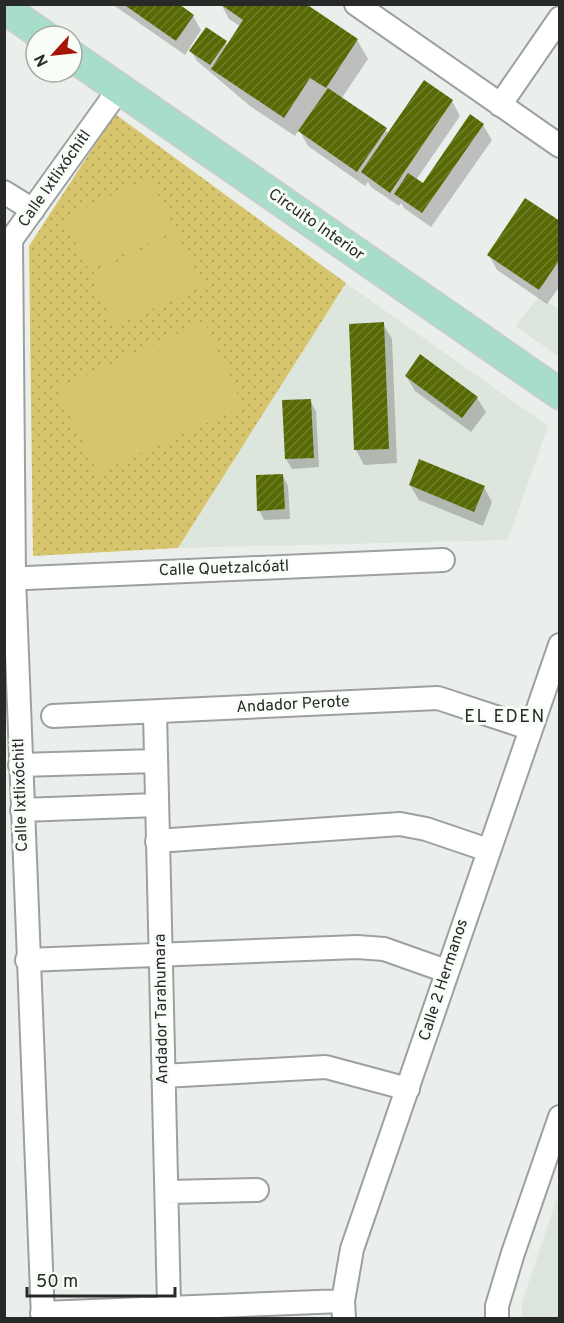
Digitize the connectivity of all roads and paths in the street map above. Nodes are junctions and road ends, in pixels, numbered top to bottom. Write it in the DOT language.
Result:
graph roads {
  1 [pos="356,4"];
  2 [pos="4,8"];
  3 [pos="560,18"];
  4 [pos="27,24"];
  5 [pos="84,64"];
  6 [pos="119,88"];
  7 [pos="500,105"];
  8 [pos="560,146"];
  9 [pos="4,192"];
  10 [pos="33,210"];
  11 [pos="8,302"];
  12 [pos="560,394"];
  13 [pos="9,438"];
  14 [pos="443,560"];
  15 [pos="9,579"];
  16 [pos="560,645"];
  17 [pos="155,712"];
  18 [pos="53,716"];
  19 [pos="529,728"];
  20 [pos="156,760"];
  21 [pos="20,765"];
  22 [pos="156,805"];
  23 [pos="22,810"];
  24 [pos="13,838"];
  25 [pos="157,841"];
  26 [pos="488,850"];
  27 [pos="161,953"];
  28 [pos="27,960"];
  29 [pos="446,971"];
  30 [pos="163,1076"];
  31 [pos="408,1089"];
  32 [pos="560,1117"];
  33 [pos="257,1190"];
  34 [pos="167,1192"];
  35 [pos="169,1306"];
  36 [pos="343,1310"];
  37 [pos="43,1316"];
  38 [pos="497,1318"];
  1 -- 7 [label="street"];
  2 -- 4 [label="main road"];
  3 -- 7 [label="street"];
  5 -- 6 [label="main road, Circuito Interior"];
  6 -- 10 [label="street, Calle Ixtlixóchitl"];
  6 -- 12 [label="main road, Circuito Interior"];
  7 -- 8 [label="street"];
  9 -- 10 [label="street"];
  10 -- 11 [label="street, Calle Ixtlixóchitl"];
  11 -- 13 [label="street, Calle Ixtlixóchitl"];
  13 -- 15 [label="street, Calle Ixtlixóchitl"];
  14 -- 15 [label="street, Calle Quetzalcóatl"];
  15 -- 21 [label="street, Calle Ixtlixóchitl"];
  16 -- 19 [label="street, Calle 2 Hermanos"];
  17 -- 18 [label="street, Andador Perote"];
  17 -- 19 [label="street, Andador Perote"];
  17 -- 20 [label="street, Andador Tarahumara"];
  19 -- 26 [label="street, Calle 2 Hermanos"];
  20 -- 21 [label="street"];
  20 -- 22 [label="street, Andador Tarahumara"];
  21 -- 23 [label="street, Calle Ixtlixóchitl"];
  22 -- 23 [label="street"];
  22 -- 25 [label="street, Andador Tarahumara"];
  23 -- 24 [label="street, Calle Ixtlixóchitl"];
  24 -- 28 [label="street, Calle Ixtlixóchitl"];
  25 -- 26 [label="street"];
  25 -- 27 [label="street, Andador Tarahumara"];
  26 -- 29 [label="street, Calle 2 Hermanos"];
  27 -- 28 [label="street"];
  27 -- 29 [label="street"];
  27 -- 30 [label="street, Andador Tarahumara"];
  28 -- 37 [label="street, Calle Ixtlixóchitl"];
  29 -- 31 [label="street, Calle 2 Hermanos"];
  30 -- 31 [label="street"];
  30 -- 34 [label="street, Andador Tarahumara"];
  31 -- 36 [label="street, Calle 2 Hermanos"];
  32 -- 38 [label="street"];
  33 -- 34 [label="street"];
  34 -- 35 [label="street, Andador Tarahumara"];
  35 -- 36 [label="street"];
  35 -- 37 [label="street"];
}
